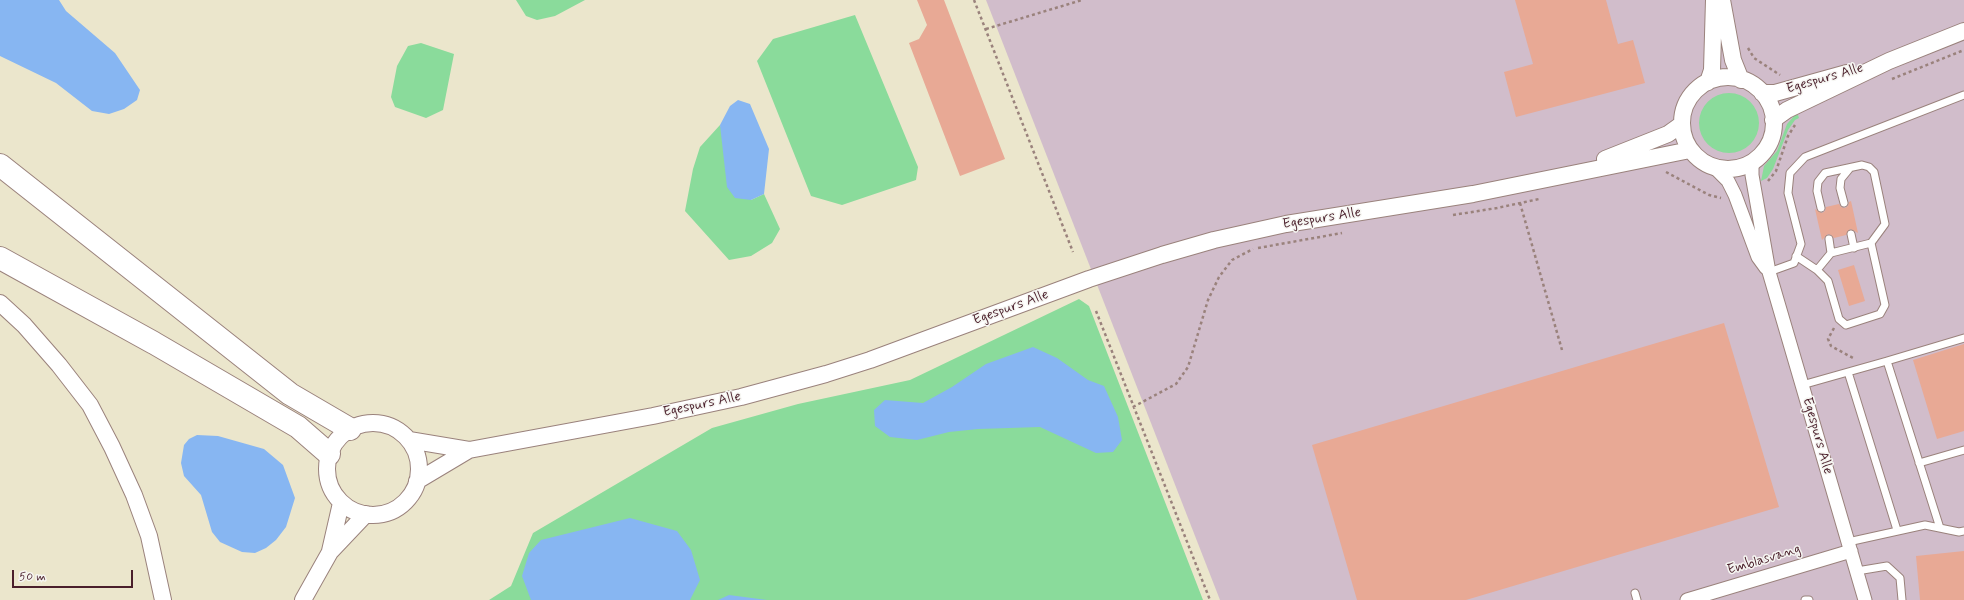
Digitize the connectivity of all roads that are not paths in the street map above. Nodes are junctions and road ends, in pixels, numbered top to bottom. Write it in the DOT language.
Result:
graph roads {
  1 [pos="1714,0"];
  2 [pos="1722,0"];
  3 [pos="1964,31"];
  4 [pos="1889,62"];
  5 [pos="1741,80"];
  6 [pos="1708,82"];
  7 [pos="1762,93"];
  8 [pos="1964,94"];
  9 [pos="1773,120"];
  10 [pos="1682,124"];
  11 [pos="1690,150"];
  12 [pos="1752,162"];
  13 [pos="0,165"];
  14 [pos="1715,168"];
  15 [pos="1850,168"];
  16 [pos="1555,176"];
  17 [pos="1844,203"];
  18 [pos="1821,208"];
  19 [pos="1851,234"];
  20 [pos="1829,239"];
  21 [pos="1871,244"];
  22 [pos="1854,248"];
  23 [pos="1831,253"];
  24 [pos="1796,256"];
  25 [pos="0,258"];
  26 [pos="1817,270"];
  27 [pos="1768,272"];
  28 [pos="0,303"];
  29 [pos="1964,338"];
  30 [pos="1887,361"];
  31 [pos="1848,372"];
  32 [pos="1802,385"];
  33 [pos="350,429"];
  34 [pos="409,440"];
  35 [pos="469,450"];
  36 [pos="1964,450"];
  37 [pos="329,454"];
  38 [pos="1920,463"];
  39 [pos="417,481"];
  40 [pos="341,503"];
  41 [pos="366,514"];
  42 [pos="1940,528"];
  43 [pos="1897,530"];
  44 [pos="1964,531"];
  45 [pos="1850,546"];
  46 [pos="330,552"];
  47 [pos="1857,571"];
  48 [pos="163,600"];
  49 [pos="303,600"];
  50 [pos="1686,600"];
  51 [pos="1806,600"];
  52 [pos="1809,600"];
  53 [pos="1865,600"];
  54 [pos="1902,600"];
  1 -- 6 [label="street"];
  2 -- 5 [label="street"];
  3 -- 4 [label="street, Egespurs Alle"];
  4 -- 7 [label="street, Egespurs Alle"];
  4 -- 9 [label="street, Egespurs Alle"];
  5 -- 6 [label="street"];
  5 -- 7 [label="street"];
  6 -- 10 [label="street"];
  7 -- 9 [label="street"];
  8 -- 24 [label="lane"];
  9 -- 12 [label="street"];
  10 -- 11 [label="street"];
  10 -- 16 [label="street, Egespurs Alle"];
  11 -- 14 [label="street"];
  11 -- 16 [label="street, Egespurs Alle"];
  12 -- 14 [label="street"];
  12 -- 27 [label="street, Egespurs Alle"];
  13 -- 33 [label="highway"];
  14 -- 27 [label="street, Egespurs Alle"];
  15 -- 17 [label="lane"];
  15 -- 18 [label="lane"];
  15 -- 21 [label="lane"];
  16 -- 35 [label="street, Egespurs Alle"];
  19 -- 22 [label="lane"];
  20 -- 23 [label="lane"];
  21 -- 22 [label="lane"];
  21 -- 26 [label="lane"];
  22 -- 23 [label="lane"];
  23 -- 26 [label="lane"];
  24 -- 26 [label="lane"];
  24 -- 27 [label="lane"];
  25 -- 37 [label="highway"];
  27 -- 32 [label="street, Egespurs Alle"];
  28 -- 48 [label="street"];
  29 -- 30 [label="lane"];
  30 -- 31 [label="lane"];
  30 -- 38 [label="lane"];
  31 -- 32 [label="lane"];
  31 -- 43 [label="lane"];
  32 -- 45 [label="street, Egespurs Alle"];
  33 -- 34 [label="street"];
  33 -- 37 [label="street"];
  34 -- 35 [label="street, Egespurs Alle"];
  34 -- 39 [label="street"];
  35 -- 39 [label="street, Egespurs Alle"];
  36 -- 38 [label="lane"];
  37 -- 40 [label="street"];
  38 -- 42 [label="lane"];
  39 -- 41 [label="street"];
  40 -- 41 [label="street"];
  40 -- 46 [label="street"];
  41 -- 46 [label="street"];
  42 -- 43 [label="lane"];
  42 -- 44 [label="lane"];
  43 -- 45 [label="lane"];
  45 -- 47 [label="street, Egespurs Alle"];
  45 -- 50 [label="street, Emblasvang"];
  46 -- 49 [label="street"];
  47 -- 53 [label="street, Egespurs Alle"];
  47 -- 54 [label="lane"];
  51 -- 52 [label="lane"];
}
